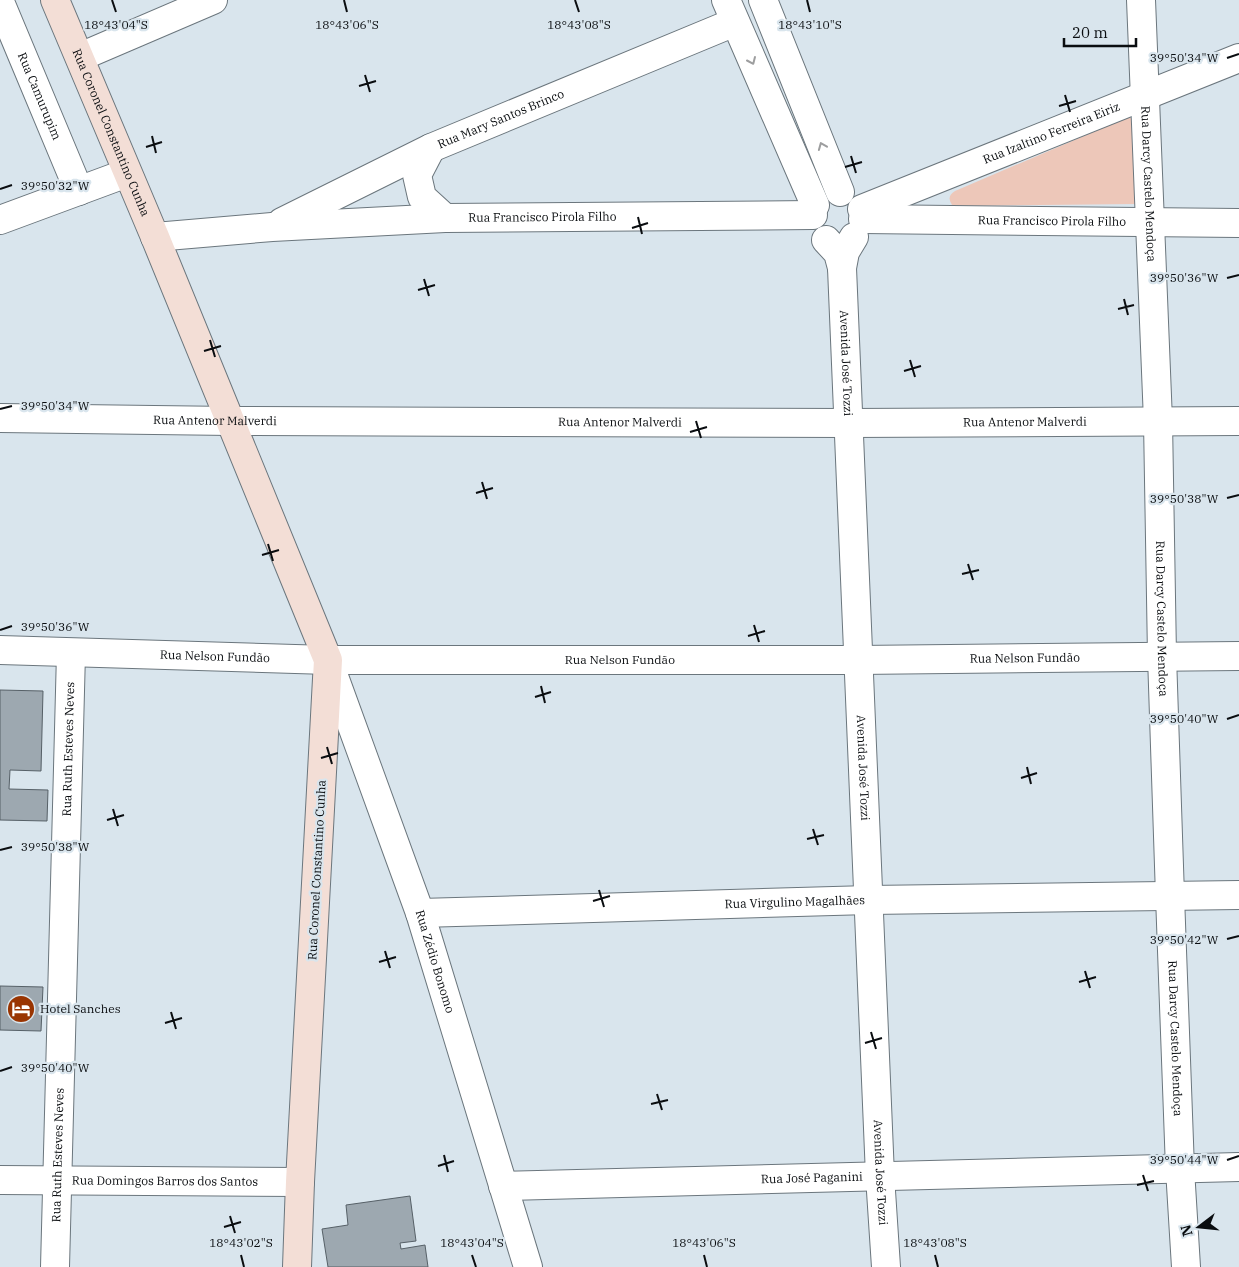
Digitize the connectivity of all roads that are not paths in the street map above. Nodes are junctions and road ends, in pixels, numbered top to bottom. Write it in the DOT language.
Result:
graph roads {
  1 [pos="55,0"];
  2 [pos="213,0"];
  3 [pos="1141,0"];
  4 [pos="0,2"];
  5 [pos="773,3"];
  6 [pos="730,11"];
  7 [pos="80,57"];
  8 [pos="1239,58"];
  9 [pos="1146,96"];
  10 [pos="431,148"];
  11 [pos="127,173"];
  12 [pos="80,191"];
  13 [pos="840,192"];
  14 [pos="814,210"];
  15 [pos="445,218"];
  16 [pos="0,220"];
  17 [pos="860,222"];
  18 [pos="1149,222"];
  19 [pos="1239,223"];
  20 [pos="272,227"];
  21 [pos="156,237"];
  22 [pos="826,240"];
  23 [pos="842,268"];
  24 [pos="0,418"];
  25 [pos="1158,421"];
  26 [pos="1239,421"];
  27 [pos="230,422"];
  28 [pos="849,423"];
  29 [pos="0,650"];
  30 [pos="71,653"];
  31 [pos="1162,656"];
  32 [pos="1239,656"];
  33 [pos="328,660"];
  34 [pos="858,660"];
  35 [pos="1239,895"];
  36 [pos="1170,896"];
  37 [pos="869,900"];
  38 [pos="420,913"];
  39 [pos="1239,1167"];
  40 [pos="1180,1169"];
  41 [pos="880,1176"];
  42 [pos="0,1180"];
  43 [pos="56,1180"];
  44 [pos="300,1182"];
  45 [pos="504,1186"];
  46 [pos="55,1267"];
  47 [pos="297,1267"];
  48 [pos="528,1267"];
  49 [pos="886,1267"];
  50 [pos="1186,1267"];
  1 -- 7 [label="street, Rua Coronel Constantino Cunha"];
  2 -- 7 [label="street"];
  3 -- 9 [label="street, Rua Darcy Castelo Mendoça"];
  4 -- 12 [label="street, Rua Camurupim"];
  5 -- 6 [label="street"];
  13 -- 5 [label="street, one-way"];
  6 -- 10 [label="street, Rua Mary Santos Brinco"];
  6 -- 14 [label="street, Avenida José Tozzi, one-way"];
  7 -- 11 [label="street, Rua Coronel Constantino Cunha"];
  8 -- 9 [label="street, Rua Izaltino Ferreira Eiriz"];
  9 -- 17 [label="street, Rua Izaltino Ferreira Eiriz"];
  9 -- 18 [label="street, Rua Darcy Castelo Mendoça"];
  10 -- 15 [label="street"];
  10 -- 20 [label="street, Rua Mary Santos Brinco"];
  11 -- 12 [label="street"];
  11 -- 21 [label="street, Rua Coronel Constantino Cunha"];
  12 -- 16 [label="street"];
  13 -- 14 [label="street"];
  13 -- 17 [label="street"];
  14 -- 15 [label="street, Rua Francisco Pirola Filho"];
  14 -- 22 [label="street, Avenida José Tozzi"];
  15 -- 20 [label="street, Rua Francisco Pirola Filho"];
  17 -- 18 [label="street, Rua Francisco Pirola Filho"];
  17 -- 22 [label="street"];
  17 -- 23 [label="street, Avenida José Tozzi"];
  18 -- 19 [label="street, Rua Francisco Pirola Filho"];
  18 -- 25 [label="street, Rua Darcy Castelo Mendoça"];
  20 -- 21 [label="street"];
  21 -- 27 [label="street, Rua Coronel Constantino Cunha"];
  22 -- 23 [label="street, Avenida José Tozzi"];
  23 -- 28 [label="street, Avenida José Tozzi"];
  24 -- 27 [label="street, Rua Antenor Malverdi"];
  25 -- 26 [label="street, Rua Antenor Malverdi"];
  25 -- 28 [label="street, Rua Antenor Malverdi"];
  25 -- 31 [label="street, Rua Darcy Castelo Mendoça"];
  27 -- 28 [label="street, Rua Antenor Malverdi"];
  27 -- 33 [label="street, Rua Coronel Constantino Cunha"];
  28 -- 34 [label="street, Avenida José Tozzi"];
  29 -- 30 [label="street, Rua Nelson Fundão"];
  30 -- 33 [label="street, Rua Nelson Fundão"];
  30 -- 43 [label="street, Rua Ruth Esteves Neves"];
  31 -- 32 [label="street, Rua Nelson Fundão"];
  31 -- 34 [label="street, Rua Nelson Fundão"];
  31 -- 36 [label="street, Rua Darcy Castelo Mendoça"];
  33 -- 34 [label="street, Rua Nelson Fundão"];
  33 -- 38 [label="street, Rua Zédio Bonomo"];
  33 -- 44 [label="street, Rua Coronel Constantino Cunha"];
  34 -- 37 [label="street, Avenida José Tozzi"];
  35 -- 36 [label="street, Rua Virgulino Magalhães"];
  36 -- 37 [label="street, Rua Virgulino Magalhães"];
  36 -- 40 [label="street, Rua Darcy Castelo Mendoça"];
  37 -- 38 [label="street, Rua Virgulino Magalhães"];
  37 -- 41 [label="street, Avenida José Tozzi"];
  38 -- 45 [label="street, Rua Zédio Bonomo"];
  39 -- 40 [label="street, Rua José Paganini"];
  40 -- 41 [label="street, Rua José Paganini"];
  40 -- 50 [label="street, Rua Darcy Castelo Mendoça"];
  41 -- 45 [label="street, Rua José Paganini"];
  41 -- 49 [label="street, Avenida José Tozzi"];
  42 -- 43 [label="street, Rua Domingos Barros dos Santos"];
  43 -- 44 [label="street, Rua Domingos Barros dos Santos"];
  43 -- 46 [label="street, Rua Ruth Esteves Neves"];
  44 -- 47 [label="street, Rua Coronel Constantino Cunha"];
  45 -- 48 [label="street, Rua Zédio Bonomo"];
}
